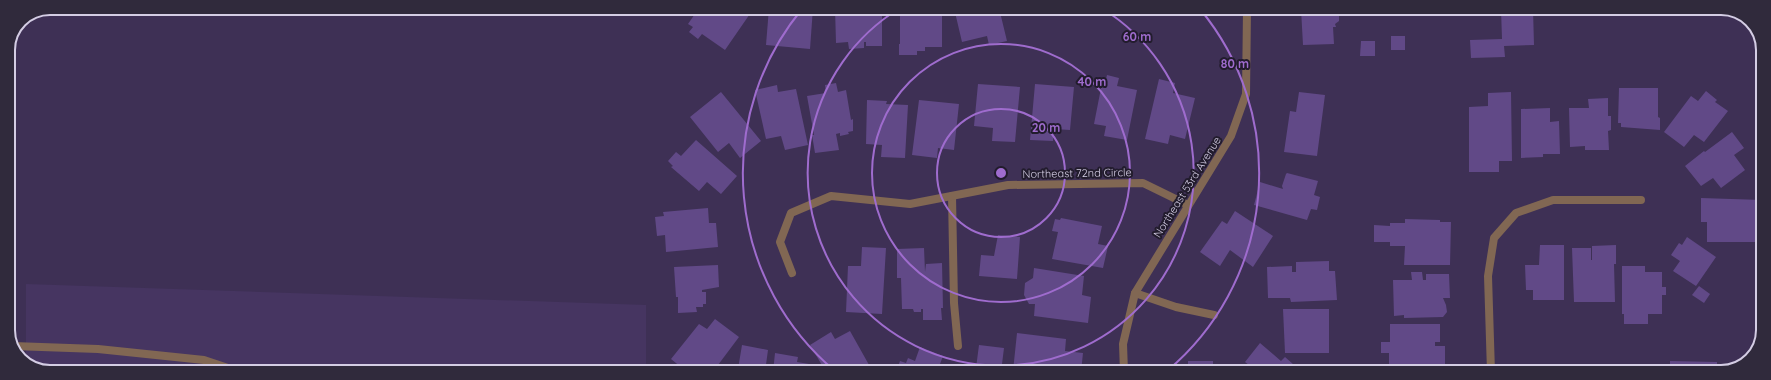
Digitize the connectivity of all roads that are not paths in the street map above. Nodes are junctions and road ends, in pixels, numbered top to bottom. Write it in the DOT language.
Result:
graph roads {
  1 [pos="1247,15"];
  2 [pos="952,196"];
  3 [pos="1642,200"];
  4 [pos="1188,205"];
  5 [pos="792,273"];
  6 [pos="1136,293"];
  7 [pos="1214,315"];
  8 [pos="20,346"];
  9 [pos="958,346"];
  10 [pos="219,365"];
  11 [pos="1124,365"];
  12 [pos="1491,365"];
  1 -- 4 [label="street, Northeast 53rd Avenue"];
  2 -- 4 [label="street, Northeast 72nd Circle"];
  2 -- 5 [label="street, Northeast 72nd Circle"];
  2 -- 9 [label="street"];
  3 -- 12 [label="street"];
  4 -- 6 [label="street, Northeast 53rd Avenue"];
  6 -- 7 [label="street"];
  6 -- 11 [label="street, Northeast 53rd Avenue"];
  8 -- 10 [label="street"];
}
